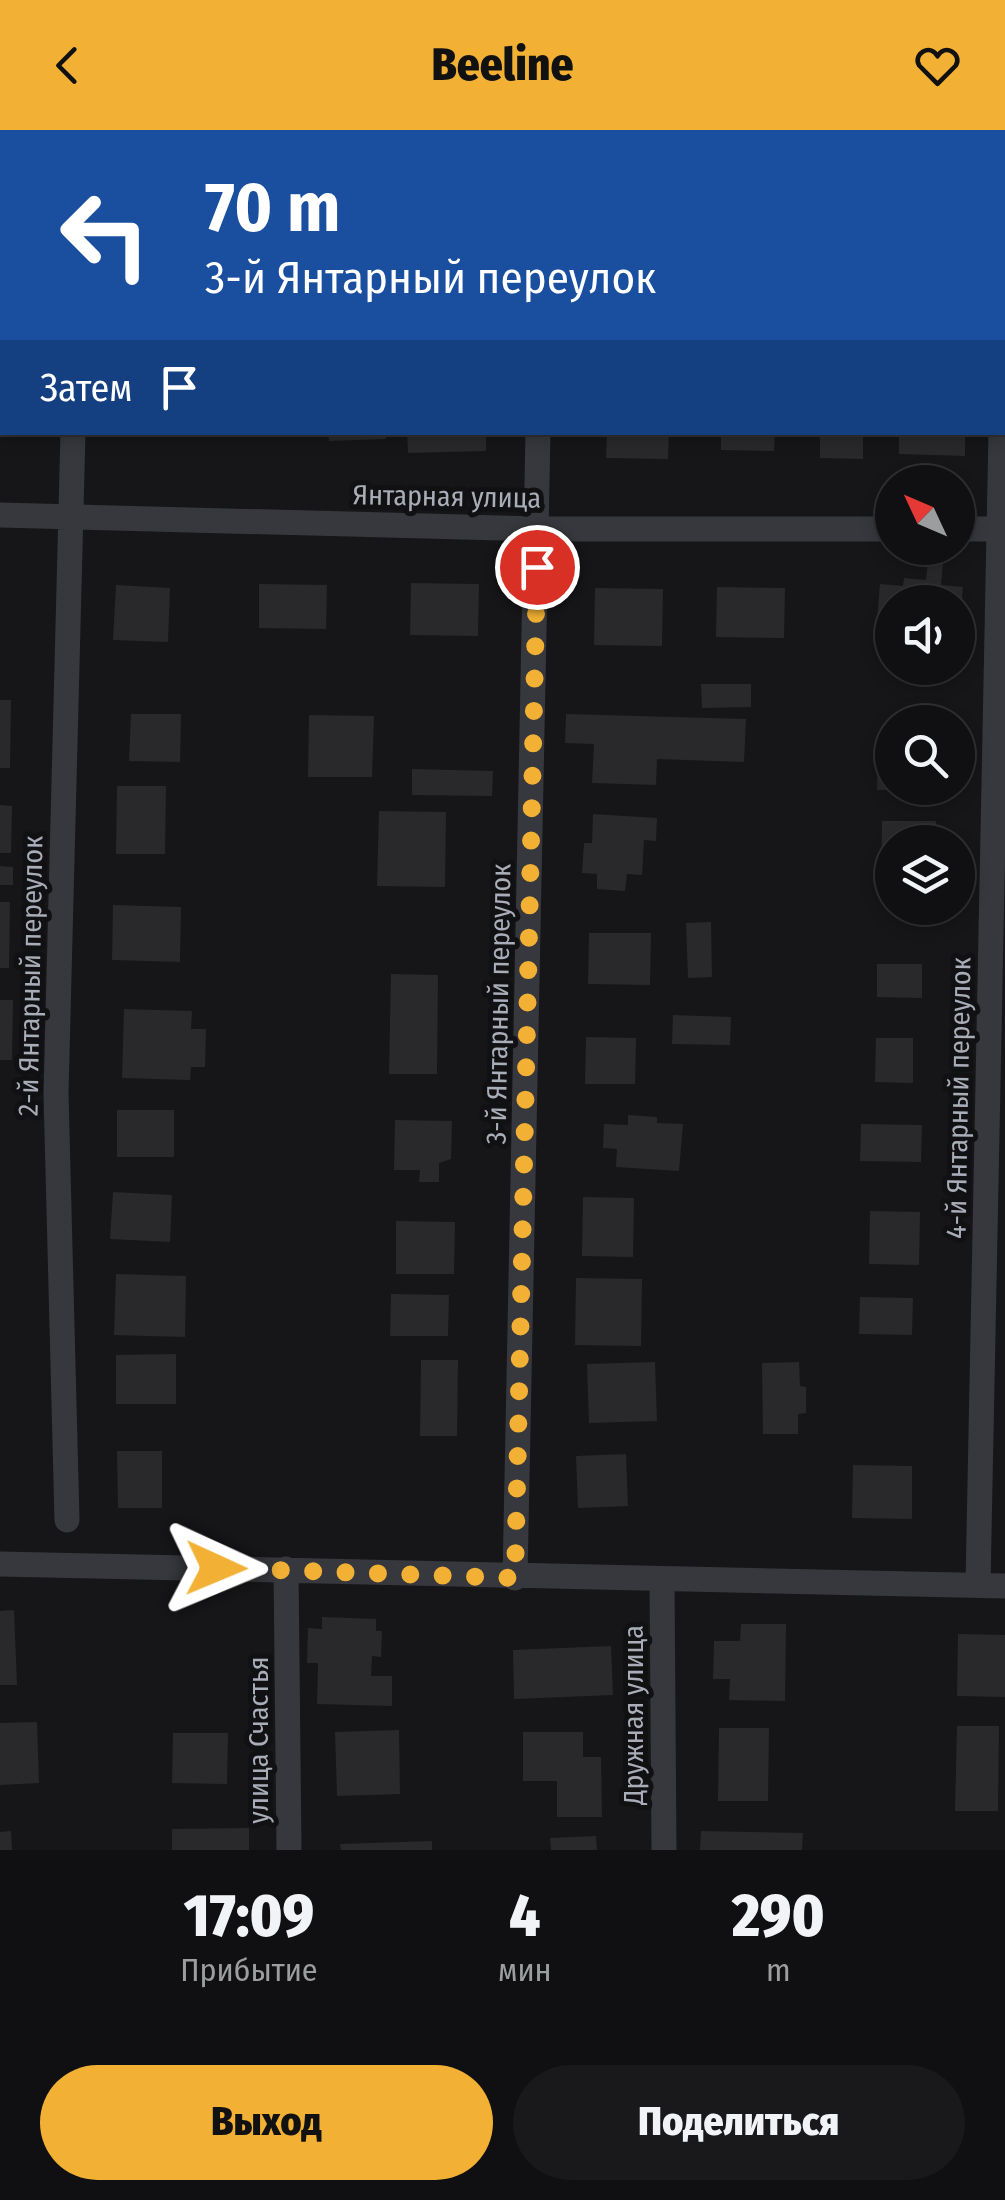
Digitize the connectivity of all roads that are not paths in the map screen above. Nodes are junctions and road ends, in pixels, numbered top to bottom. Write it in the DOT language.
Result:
graph roads {
  1 [pos="73,435"];
  2 [pos="538,435"];
  3 [pos="1002,435"];
  4 [pos="0,514"];
  5 [pos="69,516"];
  6 [pos="538,528"];
  7 [pos="875,529"];
  8 [pos="975,529"];
  9 [pos="1002,529"];
  10 [pos="67,1520"];
  11 [pos="0,1564"];
  12 [pos="286,1570"];
  13 [pos="515,1578"];
  14 [pos="662,1580"];
  15 [pos="978,1584"];
  16 [pos="1005,1586"];
  17 [pos="289,1850"];
  18 [pos="664,1850"];
  1 -- 5 [label="street, 2-й Янтарный переулок"];
  2 -- 6 [label="street, 3-й Янтарный переулок"];
  3 -- 9 [label="street, 4-й Янтарный переулок"];
  4 -- 5 [label="street, Янтарная улица"];
  5 -- 6 [label="street, Янтарная улица"];
  5 -- 10 [label="street, 2-й Янтарный переулок"];
  6 -- 7 [label="street, Янтарная улица"];
  6 -- 13 [label="street, 3-й Янтарный переулок"];
  8 -- 9 [label="street"];
  9 -- 15 [label="street, 4-й Янтарный переулок"];
  11 -- 12 [label="street"];
  12 -- 13 [label="street"];
  12 -- 17 [label="street, улица Счастья"];
  13 -- 14 [label="street"];
  14 -- 15 [label="street"];
  14 -- 18 [label="street, Дружная улица"];
  15 -- 16 [label="street"];
}
